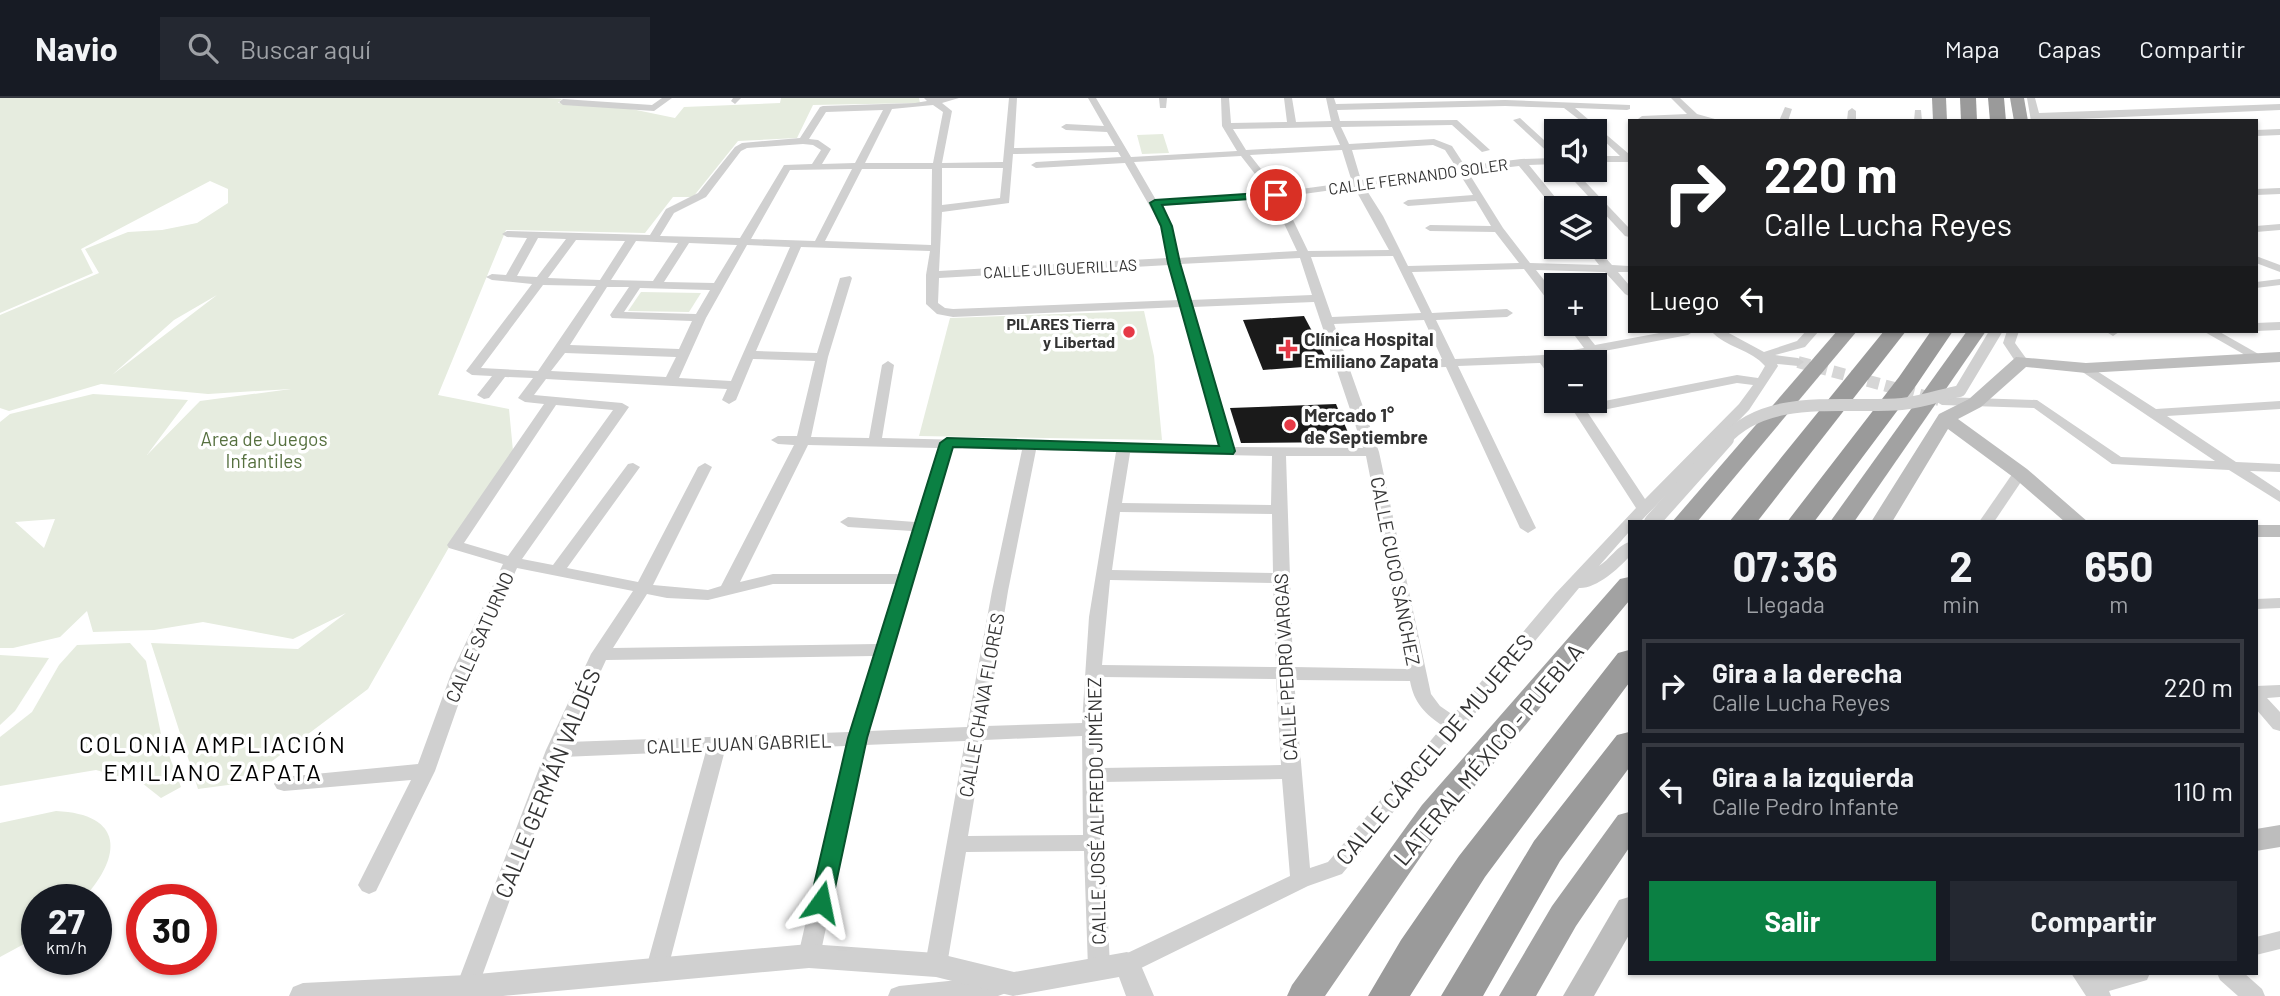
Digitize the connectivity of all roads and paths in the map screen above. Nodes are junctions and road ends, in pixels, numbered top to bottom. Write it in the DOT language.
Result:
graph roads {
  1 [pos="619,98"];
  2 [pos="668,98"];
  3 [pos="955,98"];
  4 [pos="1013,98"];
  5 [pos="1092,98"];
  6 [pos="1225,98"];
  7 [pos="1288,98"];
  8 [pos="1559,98"];
  9 [pos="1615,98"];
  10 [pos="1675,98"];
  11 [pos="1939,98"];
  12 [pos="1968,98"];
  13 [pos="1996,98"];
  14 [pos="2017,98"];
  15 [pos="2031,98"];
  16 [pos="2270,98"];
  17 [pos="566,100"];
  18 [pos="932,100"];
  19 [pos="2280,101"];
  20 [pos="1331,103"];
  21 [pos="609,105"];
  22 [pos="889,107"];
  23 [pos="1567,107"];
  24 [pos="1627,107"];
  25 [pos="2280,107"];
  26 [pos="1788,109"];
  27 [pos="1694,116"];
  28 [pos="2035,118"];
  29 [pos="1642,119"];
  30 [pos="1656,119"];
  31 [pos="1708,119"];
  32 [pos="1784,119"];
  33 [pos="1940,119"];
  34 [pos="1969,119"];
  35 [pos="1998,119"];
  36 [pos="2021,119"];
  37 [pos="1517,120"];
  38 [pos="1292,125"];
  39 [pos="1336,125"];
  40 [pos="1227,126"];
  41 [pos="1066,127"];
  42 [pos="1112,129"];
  43 [pos="2280,132"];
  44 [pos="2258,133"];
  45 [pos="803,141"];
  46 [pos="1544,146"];
  47 [pos="1346,147"];
  48 [pos="1485,150"];
  49 [pos="1009,151"];
  50 [pos="1244,154"];
  51 [pos="1126,155"];
  52 [pos="1628,158"];
  53 [pos="1544,159"];
  54 [pos="1607,159"];
  55 [pos="1628,159"];
  56 [pos="1521,162"];
  57 [pos="1036,165"];
  58 [pos="937,166"];
  59 [pos="1007,166"];
  60 [pos="815,167"];
  61 [pos="859,167"];
  62 [pos="1464,170"];
  63 [pos="1580,182"];
  64 [pos="1358,185"];
  65 [pos="2280,191"];
  66 [pos="2258,192"];
  67 [pos="1276,195"];
  68 [pos="1549,196"];
  69 [pos="1479,198"];
  70 [pos="1155,203"];
  71 [pos="1408,203"];
  72 [pos="937,209"];
  73 [pos="2280,227"];
  74 [pos="1430,228"];
  75 [pos="1498,229"];
  76 [pos="2258,229"];
  77 [pos="1628,233"];
  78 [pos="507,234"];
  79 [pos="533,237"];
  80 [pos="572,238"];
  81 [pos="632,239"];
  82 [pos="653,239"];
  83 [pos="685,241"];
  84 [pos="743,243"];
  85 [pos="796,245"];
  86 [pos="818,245"];
  87 [pos="936,248"];
  88 [pos="1397,253"];
  89 [pos="1304,254"];
  90 [pos="1600,259"];
  91 [pos="2258,261"];
  92 [pos="1174,263"];
  93 [pos="1527,266"];
  94 [pos="1405,269"];
  95 [pos="1628,269"];
  96 [pos="2280,269"];
  97 [pos="1609,270"];
  98 [pos="932,275"];
  99 [pos="492,277"];
  100 [pos="510,278"];
  101 [pos="846,278"];
  102 [pos="539,281"];
  103 [pos="2280,282"];
  104 [pos="601,283"];
  105 [pos="637,284"];
  106 [pos="656,285"];
  107 [pos="2258,285"];
  108 [pos="718,287"];
  109 [pos="1544,288"];
  110 [pos="1628,291"];
  111 [pos="1317,298"];
  112 [pos="1186,305"];
  113 [pos="1507,313"];
  114 [pos="700,318"];
  115 [pos="1429,318"];
  116 [pos="1325,321"];
  117 [pos="2280,326"];
  118 [pos="2258,327"];
  119 [pos="1662,333"];
  120 [pos="1720,333"];
  121 [pos="1809,333"];
  122 [pos="1845,333"];
  123 [pos="1893,333"];
  124 [pos="1941,333"];
  125 [pos="1975,333"];
  126 [pos="1995,333"];
  127 [pos="2012,333"];
  128 [pos="2213,333"];
  129 [pos="1581,336"];
  130 [pos="561,349"];
  131 [pos="1592,350"];
  132 [pos="683,353"];
  133 [pos="747,355"];
  134 [pos="2256,356"];
  135 [pos="822,357"];
  136 [pos="2280,357"];
  137 [pos="1544,359"];
  138 [pos="1766,359"];
  139 [pos="2022,361"];
  140 [pos="1798,362"];
  141 [pos="1451,363"];
  142 [pos="888,365"];
  143 [pos="1340,367"];
  144 [pos="2086,368"];
  145 [pos="501,373"];
  146 [pos="543,375"];
  147 [pos="671,381"];
  148 [pos="1762,382"];
  149 [pos="735,384"];
  150 [pos="484,395"];
  151 [pos="553,400"];
  152 [pos="729,400"];
  153 [pos="1607,400"];
  154 [pos="1975,403"];
  155 [pos="2280,405"];
  156 [pos="1944,410"];
  157 [pos="1582,413"];
  158 [pos="2153,413"];
  159 [pos="778,440"];
  160 [pos="803,440"];
  161 [pos="875,441"];
  162 [pos="947,443"];
  163 [pos="1030,445"];
  164 [pos="1124,447"];
  165 [pos="1227,451"];
  166 [pos="1279,452"];
  167 [pos="1372,452"];
  168 [pos="2227,464"];
  169 [pos="633,467"];
  170 [pos="705,467"];
  171 [pos="2280,468"];
  172 [pos="2020,473"];
  173 [pos="2280,498"];
  174 [pos="1113,507"];
  175 [pos="1643,508"];
  176 [pos="1277,510"];
  177 [pos="1632,520"];
  178 [pos="1654,520"];
  179 [pos="1686,520"];
  180 [pos="1744,520"];
  181 [pos="1802,520"];
  182 [pos="1843,520"];
  183 [pos="1882,520"];
  184 [pos="1987,520"];
  185 [pos="2076,520"];
  186 [pos="848,522"];
  187 [pos="1628,524"];
  188 [pos="919,527"];
  189 [pos="1528,528"];
  190 [pos="2258,531"];
  191 [pos="2280,531"];
  192 [pos="1628,551"];
  193 [pos="512,562"];
  194 [pos="557,571"];
  195 [pos="1622,574"];
  196 [pos="1105,575"];
  197 [pos="1281,578"];
  198 [pos="905,579"];
  199 [pos="644,587"];
  200 [pos="728,589"];
  201 [pos="1561,598"];
  202 [pos="2280,603"];
  203 [pos="2258,604"];
  204 [pos="884,650"];
  205 [pos="600,654"];
  206 [pos="1628,662"];
  207 [pos="1093,671"];
  208 [pos="1283,673"];
  209 [pos="1417,675"];
  210 [pos="2280,691"];
  211 [pos="2258,692"];
  212 [pos="2258,700"];
  213 [pos="2280,724"];
  214 [pos="1456,726"];
  215 [pos="1091,729"];
  216 [pos="977,734"];
  217 [pos="857,738"];
  218 [pos="717,744"];
  219 [pos="1628,745"];
  220 [pos="555,750"];
  221 [pos="425,771"];
  222 [pos="1290,772"];
  223 [pos="1092,775"];
  224 [pos="284,784"];
  225 [pos="1628,825"];
  226 [pos="2280,836"];
  227 [pos="2258,840"];
  228 [pos="1095,843"];
  229 [pos="957,844"];
  230 [pos="1301,880"];
  231 [pos="369,885"];
  232 [pos="1628,911"];
  233 [pos="2280,940"];
  234 [pos="2258,946"];
  235 [pos="809,956"];
  236 [pos="1127,964"];
  237 [pos="936,965"];
  238 [pos="1099,968"];
  239 [pos="656,972"];
  240 [pos="2131,975"];
  241 [pos="2230,975"];
  242 [pos="1014,984"];
  243 [pos="2091,985"];
  244 [pos="467,987"];
  245 [pos="961,993"];
  246 [pos="303,996"];
  247 [pos="899,996"];
  248 [pos="1140,996"];
  249 [pos="1305,996"];
  250 [pos="1388,996"];
  251 [pos="1461,996"];
  252 [pos="1517,996"];
  253 [pos="1578,996"];
  254 [pos="2254,996"];
  1 -- 21 [label="street"];
  2 -- 21 [label="street"];
  3 -- 18 [label="street"];
  4 -- 49 [label="street"];
  5 -- 42 [label="street"];
  6 -- 40 [label="street, CALLE CUCO SÁNCHEZ"];
  7 -- 38 [label="street"];
  8 -- 23 [label="street"];
  9 -- 24 [label="street"];
  10 -- 27 [label="street"];
  11 -- 33 [label="highway"];
  12 -- 34 [label="highway"];
  13 -- 35 [label="highway"];
  14 -- 36 [label="highway"];
  15 -- 28 [label="street"];
  16 -- 19 [label="street"];
  17 -- 21 [label="street"];
  18 -- 22 [label="street"];
  18 -- 58 [label="street"];
  20 -- 23 [label="street"];
  20 -- 39 [label="street"];
  22 -- 45 [label="street"];
  22 -- 61 [label="street"];
  23 -- 24 [label="street"];
  23 -- 52 [label="street"];
  24 -- 29 [label="street"];
  25 -- 28 [label="street"];
  26 -- 32 [label="street"];
  27 -- 30 [label="street"];
  27 -- 31 [label="street"];
  37 -- 46 [label="street"];
  38 -- 39 [label="street"];
  38 -- 40 [label="street"];
  39 -- 47 [label="street"];
  39 -- 48 [label="street"];
  40 -- 50 [label="street, CALLE CUCO SÁNCHEZ"];
  41 -- 42 [label="street"];
  42 -- 51 [label="street"];
  43 -- 44 [label="street"];
  45 -- 60 [label="street"];
  45 -- 82 [label="street"];
  47 -- 50 [label="street"];
  47 -- 62 [label="street"];
  47 -- 64 [label="street"];
  49 -- 51 [label="street"];
  49 -- 59 [label="street"];
  50 -- 51 [label="street"];
  50 -- 67 [label="street, CALLE CUCO SÁNCHEZ"];
  51 -- 57 [label="street"];
  51 -- 70 [label="street"];
  53 -- 56 [label="street, CALLE FERNANDO SOLER"];
  54 -- 55 [label="street"];
  56 -- 62 [label="street, CALLE FERNANDO SOLER"];
  56 -- 68 [label="street"];
  58 -- 59 [label="street"];
  58 -- 61 [label="street"];
  58 -- 72 [label="street"];
  59 -- 72 [label="street"];
  60 -- 61 [label="street"];
  60 -- 84 [label="street"];
  61 -- 86 [label="street"];
  62 -- 64 [label="street, CALLE FERNANDO SOLER"];
  62 -- 69 [label="street"];
  63 -- 77 [label="street"];
  64 -- 67 [label="street, CALLE FERNANDO SOLER"];
  64 -- 88 [label="street"];
  65 -- 66 [label="street"];
  67 -- 70 [label="street, CALLE FERNANDO SOLER"];
  67 -- 89 [label="street, CALLE CUCO SÁNCHEZ"];
  69 -- 71 [label="street"];
  69 -- 75 [label="street"];
  70 -- 92 [label="street"];
  72 -- 87 [label="street"];
  73 -- 76 [label="street"];
  74 -- 75 [label="street"];
  75 -- 93 [label="street"];
  78 -- 79 [label="street"];
  79 -- 80 [label="street"];
  79 -- 100 [label="street"];
  80 -- 81 [label="street"];
  80 -- 102 [label="street"];
  81 -- 82 [label="street"];
  81 -- 104 [label="street"];
  82 -- 83 [label="street"];
  83 -- 84 [label="street"];
  83 -- 106 [label="street"];
  84 -- 85 [label="street"];
  84 -- 108 [label="street"];
  85 -- 86 [label="street"];
  85 -- 133 [label="street"];
  86 -- 87 [label="street"];
  87 -- 98 [label="street"];
  88 -- 89 [label="street, CALLE JILGUERILLAS"];
  88 -- 94 [label="street"];
  89 -- 92 [label="street, CALLE JILGUERILLAS"];
  89 -- 111 [label="street, CALLE CUCO SÁNCHEZ"];
  90 -- 97 [label="street"];
  91 -- 96 [label="street"];
  92 -- 98 [label="street, CALLE JILGUERILLAS"];
  92 -- 112 [label="street"];
  93 -- 94 [label="street"];
  93 -- 97 [label="street"];
  93 -- 109 [label="street"];
  94 -- 115 [label="street"];
  95 -- 97 [label="street"];
  97 -- 110 [label="street"];
  98 -- 112 [label="street"];
  99 -- 100 [label="street"];
  100 -- 102 [label="street"];
  101 -- 135 [label="street"];
  102 -- 104 [label="street"];
  102 -- 145 [label="street"];
  103 -- 107 [label="street"];
  104 -- 105 [label="street"];
  104 -- 130 [label="street"];
  105 -- 106 [label="street"];
  105 -- 114 [label="street"];
  106 -- 108 [label="street"];
  108 -- 114 [label="street"];
  111 -- 112 [label="street"];
  111 -- 116 [label="street, CALLE CUCO SÁNCHEZ"];
  112 -- 165 [label="street"];
  113 -- 115 [label="street"];
  114 -- 132 [label="street"];
  115 -- 116 [label="street"];
  115 -- 141 [label="street"];
  116 -- 143 [label="street, CALLE CUCO SÁNCHEZ"];
  117 -- 118 [label="street"];
  119 -- 131 [label="street"];
  120 -- 138 [label="street"];
  121 -- 138 [label="street"];
  122 -- 179 [label="highway"];
  123 -- 180 [label="highway"];
  124 -- 181 [label="highway"];
  125 -- 182 [label="highway"];
  126 -- 178 [label="street, bridge"];
  127 -- 139 [label="street"];
  128 -- 134 [label="street"];
  129 -- 131 [label="street"];
  130 -- 132 [label="street"];
  130 -- 146 [label="street"];
  132 -- 147 [label="street"];
  133 -- 135 [label="street"];
  133 -- 149 [label="street"];
  134 -- 136 [label="main road"];
  134 -- 144 [label="main road"];
  135 -- 160 [label="street"];
  137 -- 141 [label="street"];
  138 -- 140 [label="street"];
  138 -- 148 [label="street, CALLE CÁRCEL DE MUJERES"];
  139 -- 144 [label="main road"];
  139 -- 154 [label="main road"];
  141 -- 143 [label="street"];
  141 -- 189 [label="street"];
  142 -- 161 [label="street"];
  143 -- 167 [label="street, CALLE CUCO SÁNCHEZ"];
  144 -- 158 [label="street"];
  145 -- 146 [label="street"];
  145 -- 150 [label="street"];
  146 -- 147 [label="street"];
  146 -- 151 [label="street"];
  147 -- 149 [label="street"];
  148 -- 153 [label="street"];
  148 -- 175 [label="street, CALLE CÁRCEL DE MUJERES"];
  149 -- 152 [label="street"];
  151 -- 193 [label="street"];
  151 -- 193 [label="street, CALLE SATURNO"];
  154 -- 156 [label="main road"];
  154 -- 168 [label="street"];
  155 -- 158 [label="street"];
  156 -- 172 [label="main road"];
  156 -- 183 [label="main road"];
  157 -- 175 [label="street"];
  158 -- 168 [label="street"];
  159 -- 160 [label="street"];
  160 -- 161 [label="street"];
  160 -- 200 [label="street"];
  161 -- 162 [label="street"];
  162 -- 163 [label="street"];
  162 -- 188 [label="street"];
  163 -- 164 [label="street"];
  163 -- 216 [label="street, CALLE CHAVA FLORES"];
  164 -- 165 [label="street"];
  164 -- 174 [label="street, CALLE JOSÉ ALFREDO JIMÉNEZ"];
  165 -- 166 [label="street"];
  166 -- 167 [label="street"];
  166 -- 176 [label="street, CALLE PEDRO VARGAS"];
  167 -- 209 [label="street, CALLE CUCO SÁNCHEZ"];
  168 -- 171 [label="street"];
  168 -- 173 [label="street"];
  169 -- 194 [label="street"];
  170 -- 199 [label="street, CALLE GERMÁN VALDÉS"];
  172 -- 184 [label="street"];
  172 -- 185 [label="main road"];
  174 -- 176 [label="street"];
  174 -- 196 [label="street, CALLE JOSÉ ALFREDO JIMÉNEZ"];
  175 -- 177 [label="street, CALLE CÁRCEL DE MUJERES"];
  176 -- 197 [label="street, CALLE PEDRO VARGAS"];
  186 -- 188 [label="street"];
  187 -- 201 [label="street, CALLE CÁRCEL DE MUJERES"];
  188 -- 198 [label="street"];
  190 -- 191 [label="main road"];
  192 -- 195 [label="street"];
  193 -- 194 [label="street"];
  193 -- 221 [label="street, CALLE SATURNO"];
  194 -- 199 [label="street"];
  195 -- 201 [label="street"];
  195 -- 249 [label="highway, LATERAL MÉXICO - PUEBLA"];
  196 -- 197 [label="street"];
  196 -- 207 [label="street, CALLE JOSÉ ALFREDO JIMÉNEZ"];
  197 -- 208 [label="street, CALLE PEDRO VARGAS"];
  198 -- 200 [label="street"];
  198 -- 204 [label="street"];
  199 -- 200 [label="street"];
  199 -- 205 [label="street, CALLE GERMÁN VALDÉS"];
  201 -- 214 [label="street, CALLE CÁRCEL DE MUJERES"];
  202 -- 203 [label="street"];
  204 -- 205 [label="street"];
  204 -- 217 [label="street"];
  205 -- 220 [label="street, CALLE GERMÁN VALDÉS"];
  206 -- 250 [label="highway"];
  207 -- 208 [label="street"];
  207 -- 215 [label="street, CALLE JOSÉ ALFREDO JIMÉNEZ"];
  208 -- 209 [label="street"];
  208 -- 222 [label="street, CALLE PEDRO VARGAS"];
  209 -- 214 [label="street, CALLE CUCO SÁNCHEZ"];
  210 -- 211 [label="street"];
  212 -- 213 [label="street"];
  214 -- 230 [label="street, CALLE CÁRCEL DE MUJERES"];
  215 -- 216 [label="street, CALLE JUAN GABRIEL"];
  215 -- 223 [label="street, CALLE JOSÉ ALFREDO JIMÉNEZ"];
  216 -- 217 [label="street, CALLE JUAN GABRIEL"];
  216 -- 229 [label="street, CALLE CHAVA FLORES"];
  217 -- 218 [label="street, CALLE JUAN GABRIEL"];
  217 -- 235 [label="street"];
  218 -- 220 [label="street, CALLE JUAN GABRIEL"];
  218 -- 239 [label="street"];
  219 -- 251 [label="highway"];
  220 -- 244 [label="street, CALLE GERMÁN VALDÉS"];
  221 -- 224 [label="street"];
  221 -- 231 [label="street, CALLE SATURNO"];
  222 -- 223 [label="street"];
  222 -- 230 [label="street, CALLE PEDRO VARGAS"];
  223 -- 228 [label="street, CALLE JOSÉ ALFREDO JIMÉNEZ"];
  225 -- 252 [label="highway"];
  226 -- 227 [label="main road"];
  228 -- 229 [label="street"];
  228 -- 238 [label="street, CALLE JOSÉ ALFREDO JIMÉNEZ"];
  229 -- 237 [label="street, CALLE CHAVA FLORES"];
  230 -- 236 [label="street, CALLE CÁRCEL DE MUJERES"];
  232 -- 253 [label="main road"];
  233 -- 234 [label="street"];
  235 -- 237 [label="street"];
  235 -- 239 [label="street"];
  236 -- 238 [label="street"];
  236 -- 248 [label="street"];
  237 -- 242 [label="street"];
  238 -- 242 [label="street"];
  239 -- 244 [label="street"];
  240 -- 243 [label="street"];
  241 -- 254 [label="street"];
  242 -- 245 [label="street"];
  244 -- 246 [label="street"];
  245 -- 247 [label="street"];
}
